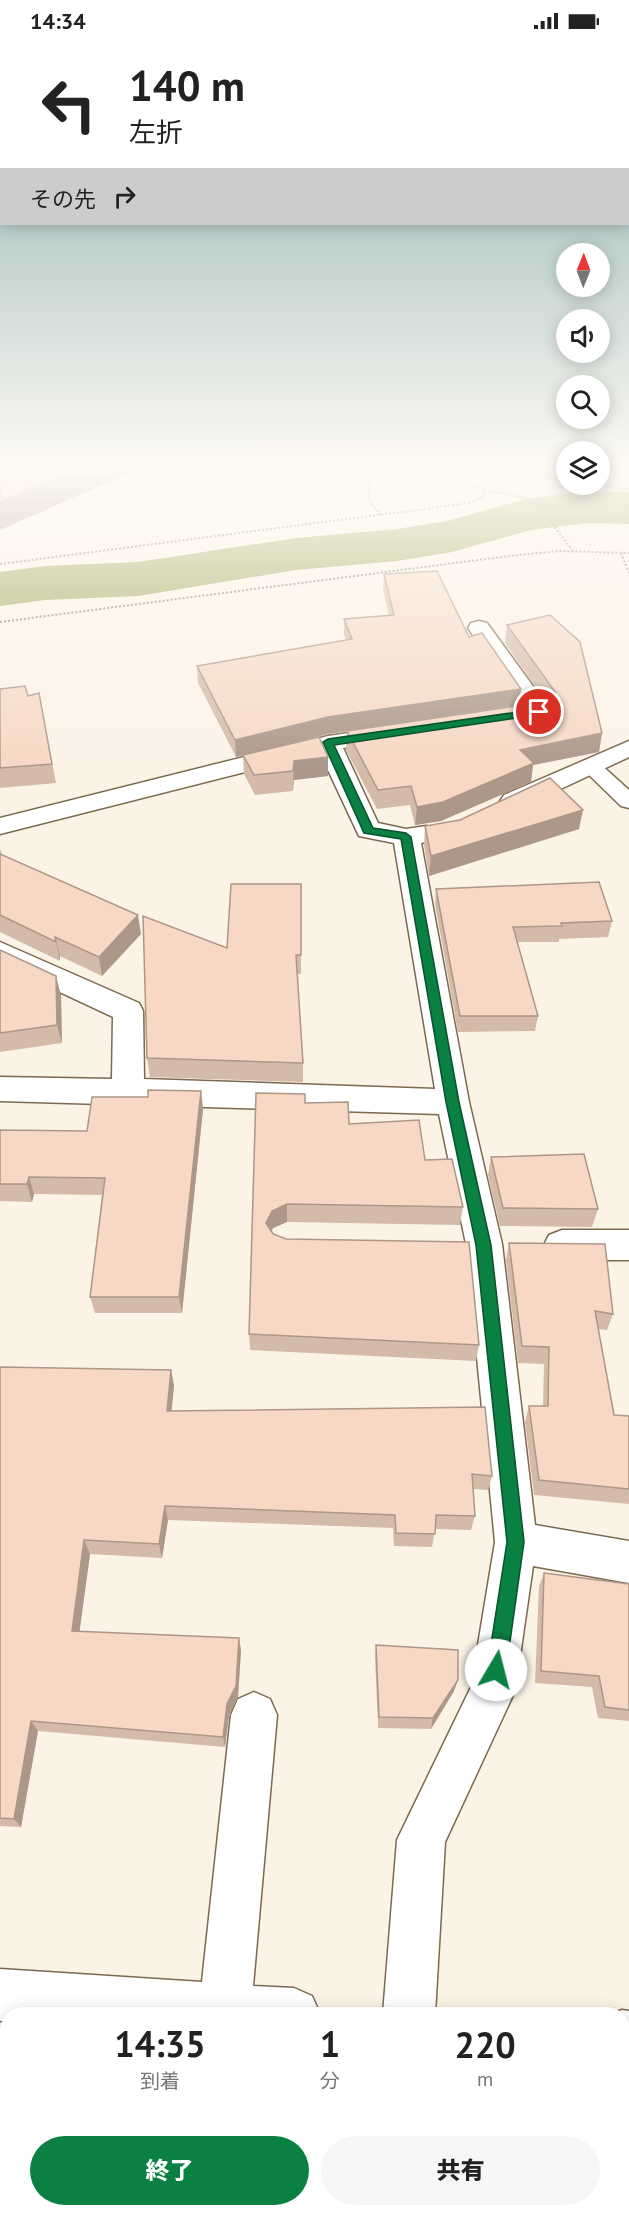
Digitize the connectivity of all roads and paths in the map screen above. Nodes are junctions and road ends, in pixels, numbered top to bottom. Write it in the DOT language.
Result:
graph roads {
  1 [pos="409,570"];
  2 [pos="0,622"];
  3 [pos="479,628"];
  4 [pos="480,720"];
  5 [pos="410,731"];
  6 [pos="328,742"];
  7 [pos="629,748"];
  8 [pos="591,766"];
  9 [pos="629,801"];
  10 [pos="489,812"];
  11 [pos="0,826"];
  12 [pos="448,831"];
  13 [pos="406,837"];
  14 [pos="0,952"];
  15 [pos="0,1089"];
  16 [pos="128,1091"];
  17 [pos="453,1102"];
  18 [pos="495,1244"];
  19 [pos="629,1245"];
  20 [pos="516,1542"];
  21 [pos="629,1562"];
  22 [pos="254,1715"];
  23 [pos="0,1995"];
  24 [pos="169,2007"];
  25 [pos="225,2007"];
  26 [pos="409,2007"];
  1 -- 2 [label="path"];
  3 -- 4 [label="street"];
  5 -- 6 [label="street"];
  6 -- 11 [label="street"];
  6 -- 13 [label="street"];
  7 -- 8 [label="street"];
  8 -- 9 [label="lane"];
  8 -- 10 [label="street"];
  12 -- 13 [label="street"];
  13 -- 17 [label="street"];
  14 -- 16 [label="street"];
  15 -- 16 [label="street"];
  16 -- 17 [label="street"];
  17 -- 18 [label="street"];
  18 -- 19 [label="street"];
  18 -- 20 [label="street"];
  20 -- 21 [label="street"];
  20 -- 26 [label="street"];
  22 -- 25 [label="street"];
  23 -- 24 [label="street"];
}
